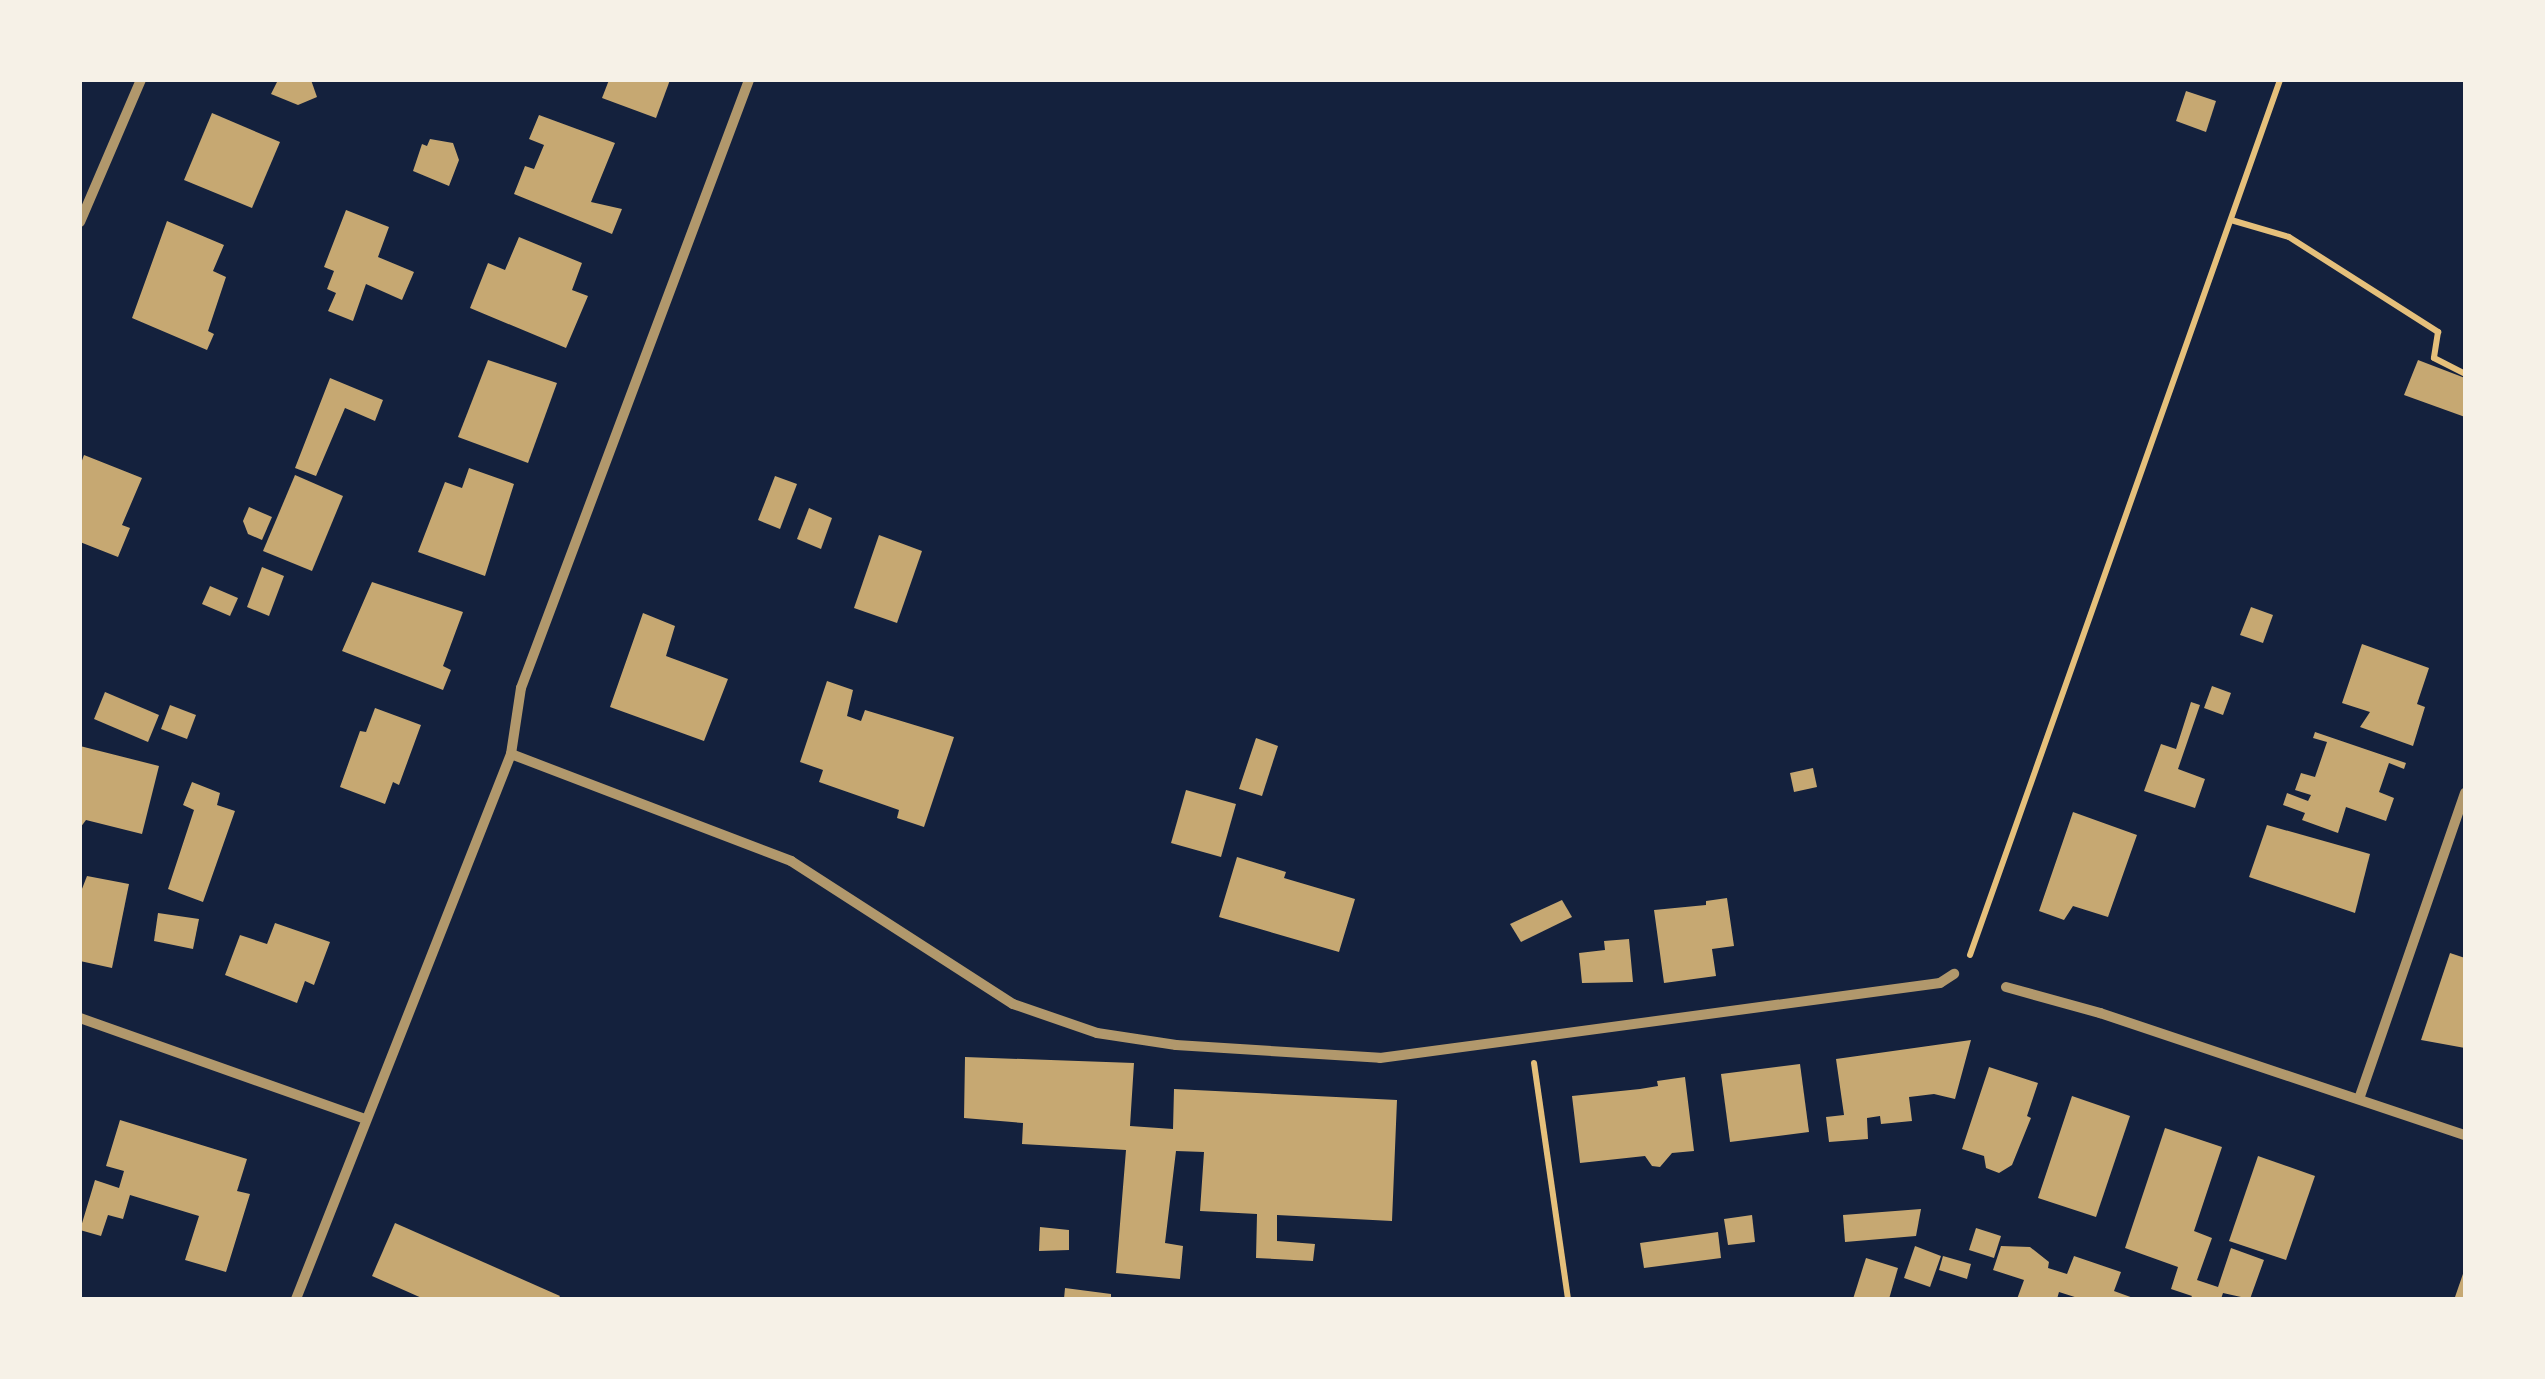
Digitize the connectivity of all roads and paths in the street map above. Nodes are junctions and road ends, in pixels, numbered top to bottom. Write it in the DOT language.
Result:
graph roads {
  1 [pos="140,80"];
  2 [pos="750,80"];
  3 [pos="2280,80"];
  4 [pos="2232,220"];
  5 [pos="80,222"];
  6 [pos="2465,374"];
  7 [pos="511,754"];
  8 [pos="2465,793"];
  9 [pos="1954,974"];
  10 [pos="2006,988"];
  11 [pos="80,1018"];
  12 [pos="1530,1038"];
  13 [pos="2359,1098"];
  14 [pos="366,1119"];
  15 [pos="2465,1134"];
  16 [pos="296,1299"];
  17 [pos="1568,1299"];
  1 -- 5 [label="street"];
  2 -- 7 [label="street"];
  3 -- 4 [label="path"];
  4 -- 6 [label="path"];
  4 -- 9 [label="path"];
  7 -- 12 [label="street"];
  7 -- 14 [label="street"];
  8 -- 13 [label="street"];
  9 -- 12 [label="street"];
  10 -- 13 [label="street"];
  11 -- 14 [label="street"];
  12 -- 17 [label="path"];
  13 -- 15 [label="street"];
  14 -- 16 [label="street"];
}
